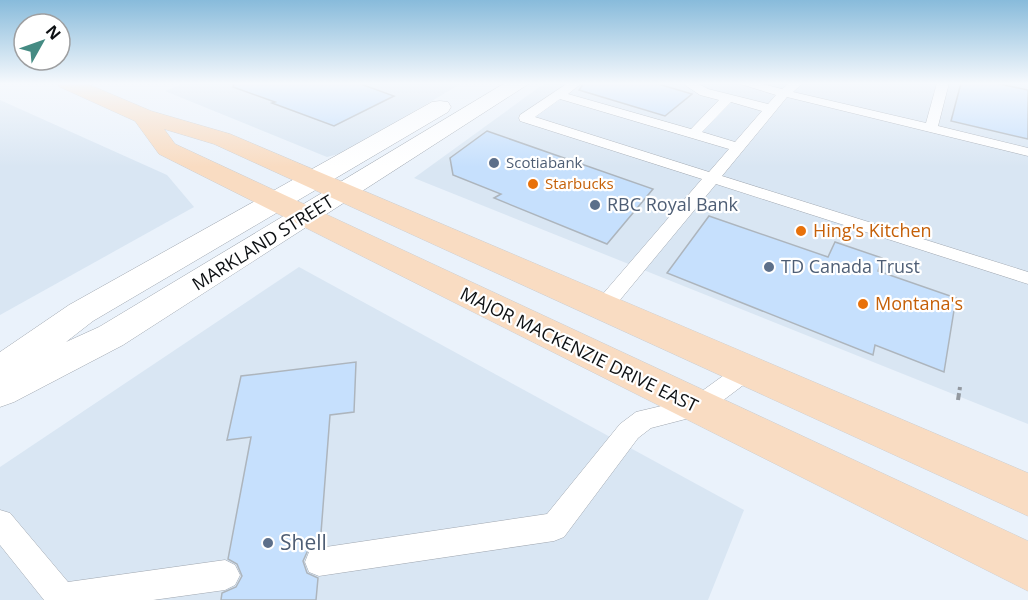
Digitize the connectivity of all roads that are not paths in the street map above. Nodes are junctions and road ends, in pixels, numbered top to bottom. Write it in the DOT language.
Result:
graph roads {
  1 [pos="131,111"];
  2 [pos="438,111"];
  3 [pos="468,111"];
  4 [pos="535,111"];
  5 [pos="614,111"];
  6 [pos="715,111"];
  7 [pos="769,111"];
  8 [pos="858,111"];
  9 [pos="936,111"];
  10 [pos="143,116"];
  11 [pos="931,129"];
  12 [pos="693,134"];
  13 [pos="739,147"];
  14 [pos="1028,152"];
  15 [pos="712,177"];
  16 [pos="328,186"];
  17 [pos="290,209"];
  18 [pos="1028,279"];
  19 [pos="603,307"];
  20 [pos="746,371"];
  21 [pos="0,372"];
  22 [pos="0,391"];
  23 [pos="697,407"];
  24 [pos="1028,495"];
  25 [pos="0,523"];
  26 [pos="319,562"];
  27 [pos="1028,566"];
  28 [pos="225,575"];
  1 -- 10 [label="main road"];
  2 -- 16 [label="street, MARKLAND STREET"];
  3 -- 16 [label="street, MARKLAND STREET"];
  4 -- 15 [label="lane"];
  5 -- 12 [label="lane"];
  6 -- 12 [label="lane"];
  7 -- 13 [label="lane"];
  8 -- 11 [label="lane"];
  9 -- 11 [label="lane"];
  10 -- 16 [label="main road"];
  10 -- 17 [label="main road, MAJOR MACKENZIE DRIVE EAST"];
  11 -- 14 [label="lane"];
  12 -- 13 [label="lane"];
  13 -- 15 [label="lane"];
  15 -- 18 [label="lane"];
  15 -- 19 [label="lane"];
  16 -- 17 [label="street, MARKLAND STREET"];
  16 -- 19 [label="main road"];
  17 -- 21 [label="street, MARKLAND STREET"];
  17 -- 22 [label="street, MARKLAND STREET"];
  17 -- 23 [label="main road, MAJOR MACKENZIE DRIVE EAST"];
  19 -- 20 [label="main road"];
  20 -- 23 [label="lane"];
  20 -- 24 [label="main road"];
  23 -- 26 [label="lane"];
  23 -- 27 [label="main road, MAJOR MACKENZIE DRIVE EAST"];
  25 -- 28 [label="lane"];
}
